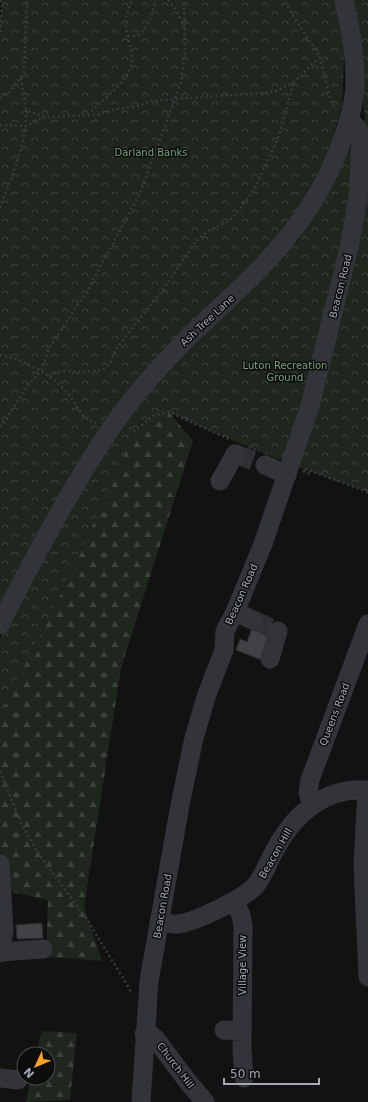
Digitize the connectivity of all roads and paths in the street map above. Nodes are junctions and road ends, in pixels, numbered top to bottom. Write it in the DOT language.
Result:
graph roads {
  1 [pos="0,0"];
  2 [pos="27,0"];
  3 [pos="132,0"];
  4 [pos="156,0"];
  5 [pos="168,0"];
  6 [pos="184,0"];
  7 [pos="283,0"];
  8 [pos="344,0"];
  9 [pos="184,28"];
  10 [pos="0,32"];
  11 [pos="128,36"];
  12 [pos="320,57"];
  13 [pos="21,78"];
  14 [pos="294,82"];
  15 [pos="0,98"];
  16 [pos="176,98"];
  17 [pos="26,109"];
  18 [pos="88,116"];
  19 [pos="46,117"];
  20 [pos="349,119"];
  21 [pos="0,125"];
  22 [pos="26,126"];
  23 [pos="0,208"];
  24 [pos="0,355"];
  25 [pos="42,370"];
  26 [pos="49,375"];
  27 [pos="107,422"];
  28 [pos="0,427"];
  29 [pos="238,446"];
  30 [pos="264,459"];
  31 [pos="289,469"];
  32 [pos="220,481"];
  33 [pos="368,492"];
  34 [pos="235,612"];
  35 [pos="253,620"];
  36 [pos="368,624"];
  37 [pos="0,625"];
  38 [pos="278,631"];
  39 [pos="270,659"];
  40 [pos="0,771"];
  41 [pos="368,790"];
  42 [pos="312,804"];
  43 [pos="0,864"];
  44 [pos="234,901"];
  45 [pos="159,921"];
  46 [pos="43,949"];
  47 [pos="0,952"];
  48 [pos="368,977"];
  49 [pos="134,995"];
  50 [pos="144,1034"];
  51 [pos="244,1078"];
  52 [pos="141,1102"];
  53 [pos="205,1102"];
  1 -- 10 [label="path"];
  2 -- 13 [label="path"];
  3 -- 11 [label="path"];
  4 -- 11 [label="path"];
  5 -- 9 [label="path"];
  6 -- 9 [label="path"];
  7 -- 12 [label="path"];
  8 -- 20 [label="street, Ash Tree Lane"];
  9 -- 16 [label="path"];
  11 -- 18 [label="path"];
  12 -- 14 [label="path"];
  12 -- 20 [label="path"];
  13 -- 15 [label="path"];
  13 -- 17 [label="path"];
  14 -- 16 [label="path"];
  14 -- 26 [label="path"];
  16 -- 18 [label="path"];
  16 -- 25 [label="path"];
  17 -- 19 [label="path"];
  17 -- 22 [label="path"];
  18 -- 19 [label="path"];
  19 -- 22 [label="path"];
  20 -- 27 [label="street, Ash Tree Lane"];
  20 -- 31 [label="street, Beacon Road"];
  21 -- 22 [label="path"];
  22 -- 23 [label="path"];
  24 -- 25 [label="path"];
  25 -- 26 [label="path"];
  25 -- 28 [label="path"];
  26 -- 27 [label="path"];
  27 -- 29 [label="path"];
  27 -- 37 [label="street, Ash Tree Lane"];
  29 -- 30 [label="path"];
  29 -- 32 [label="street"];
  30 -- 31 [label="street"];
  31 -- 33 [label="path"];
  31 -- 34 [label="street, Beacon Road"];
  34 -- 35 [label="street"];
  34 -- 45 [label="street, Beacon Road"];
  36 -- 42 [label="street, Queens Road"];
  38 -- 39 [label="street"];
  40 -- 49 [label="path"];
  41 -- 42 [label="street, Beacon Hill"];
  41 -- 48 [label="street"];
  42 -- 44 [label="street, Beacon Hill"];
  43 -- 47 [label="street"];
  44 -- 45 [label="street, Beacon Hill"];
  44 -- 51 [label="street, Village View"];
  45 -- 50 [label="street, Beacon Road"];
  46 -- 47 [label="street"];
  50 -- 52 [label="street, Beacon Road"];
  50 -- 53 [label="street, Church Hill"];
}
